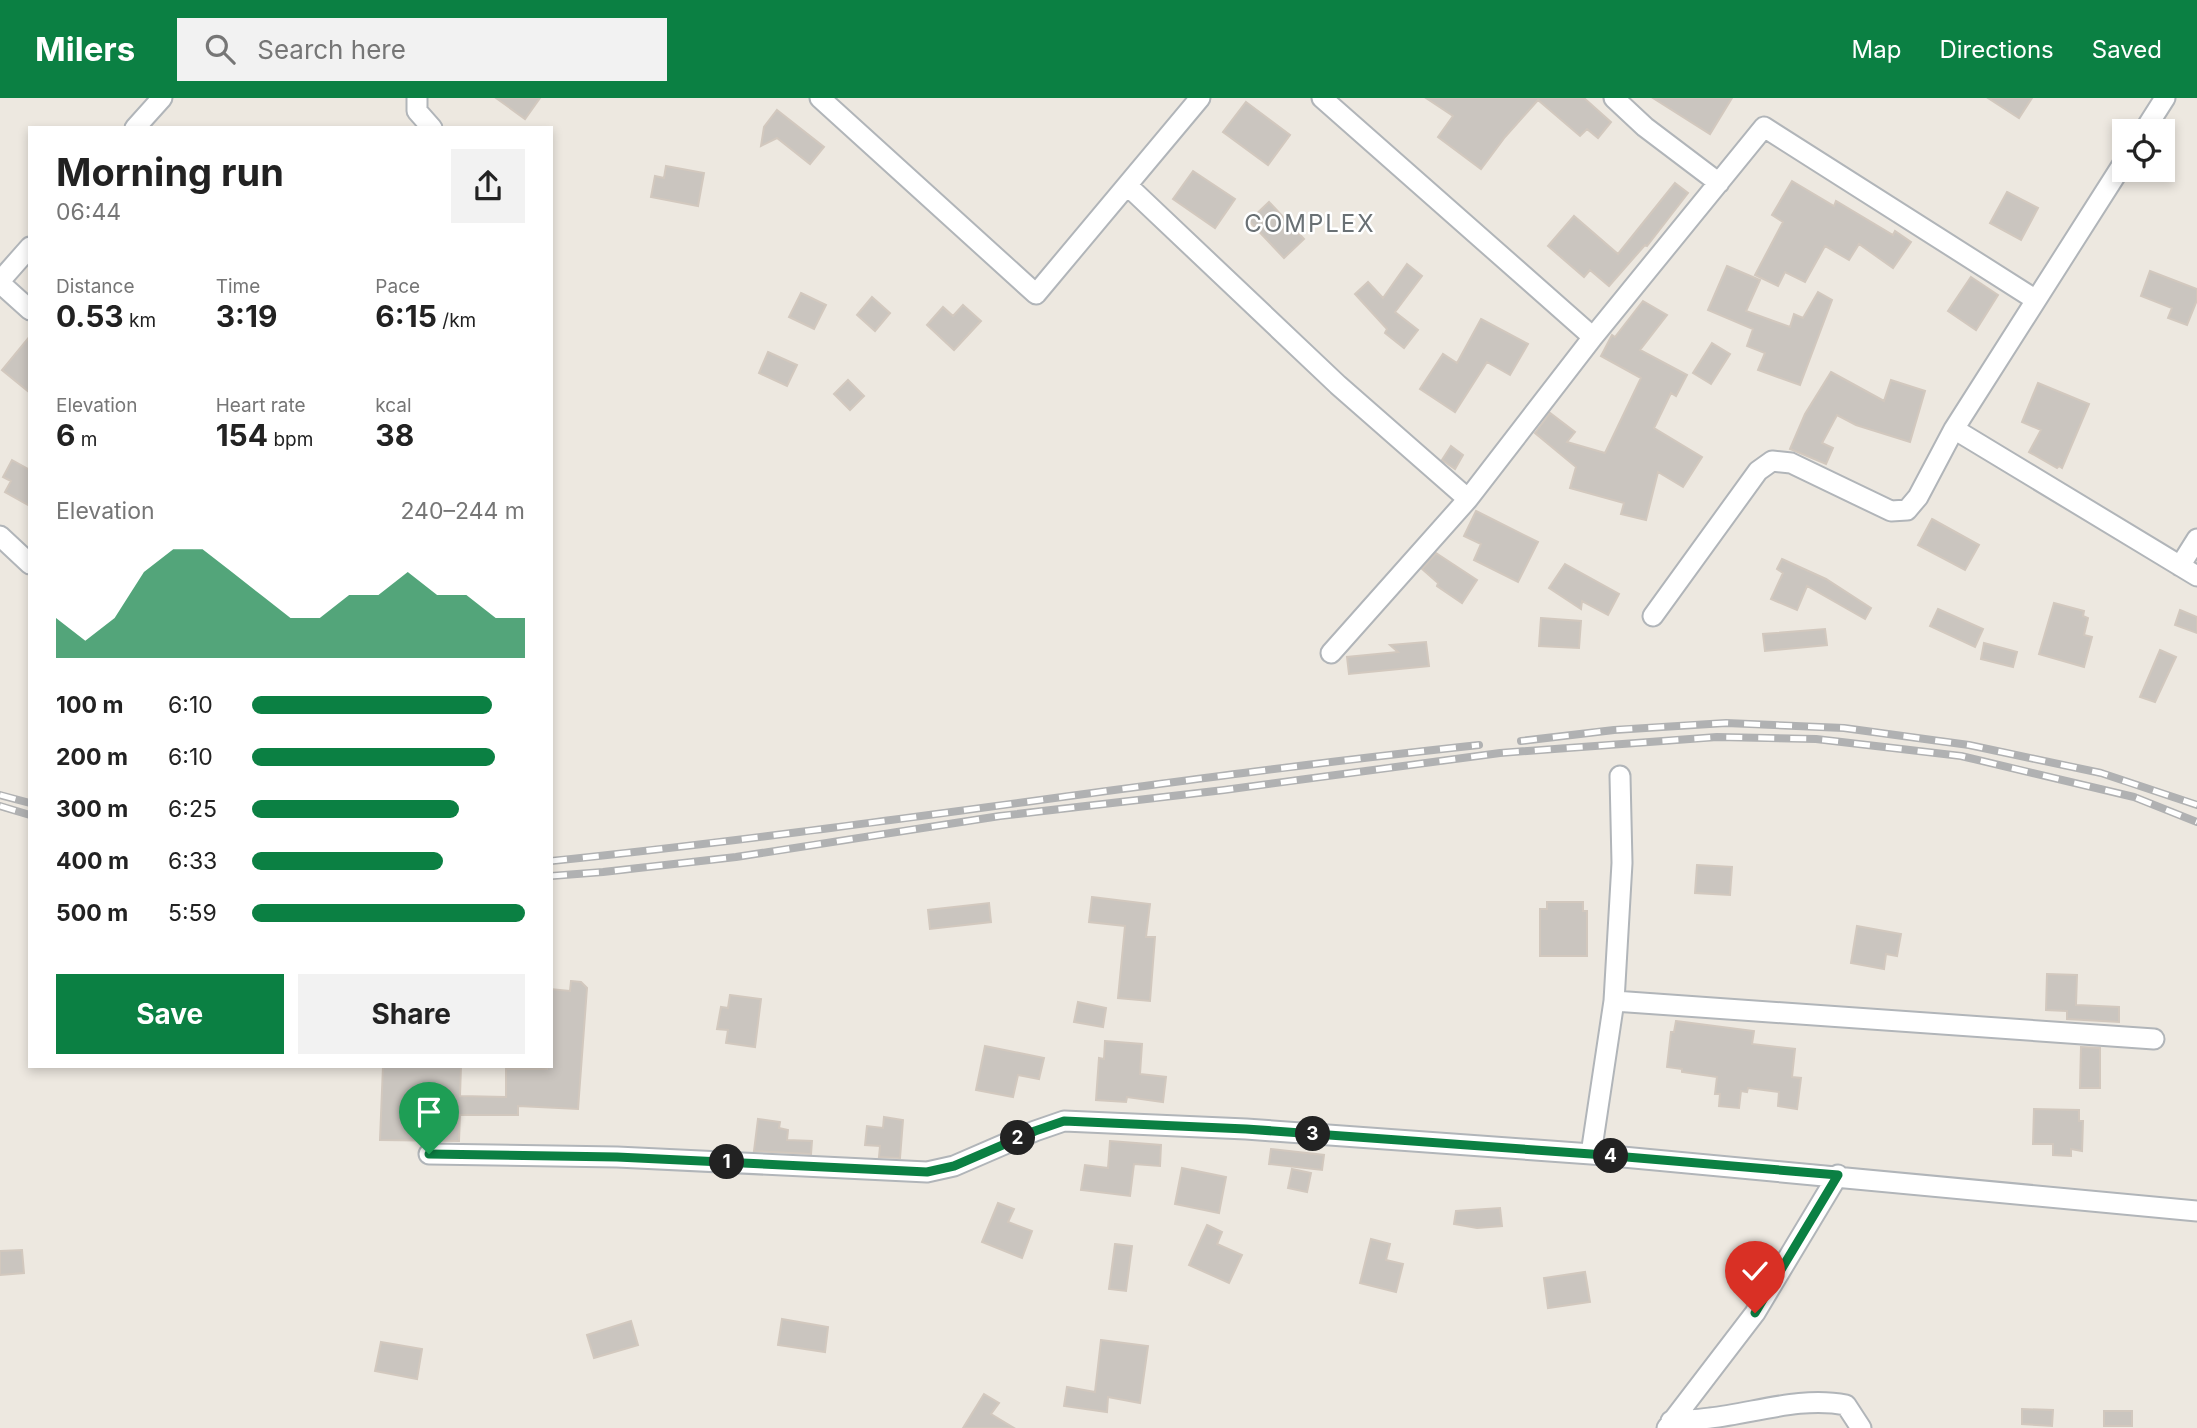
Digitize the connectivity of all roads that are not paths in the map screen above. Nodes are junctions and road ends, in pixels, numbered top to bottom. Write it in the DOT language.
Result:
graph roads {
  1 [pos="162,98"];
  2 [pos="417,98"];
  3 [pos="820,98"];
  4 [pos="1200,98"];
  5 [pos="1322,98"];
  6 [pos="1614,98"];
  7 [pos="2165,98"];
  8 [pos="2152,119"];
  9 [pos="137,126"];
  10 [pos="430,126"];
  11 [pos="2112,181"];
  12 [pos="1719,183"];
  13 [pos="1128,186"];
  14 [pos="28,249"];
  15 [pos="0,282"];
  16 [pos="2036,300"];
  17 [pos="28,308"];
  18 [pos="1593,337"];
  19 [pos="1954,429"];
  20 [pos="1468,499"];
  21 [pos="0,536"];
  22 [pos="2197,540"];
  23 [pos="28,562"];
  24 [pos="2180,566"];
  25 [pos="2197,576"];
  26 [pos="1653,616"];
  27 [pos="1331,653"];
  28 [pos="1620,776"];
  29 [pos="1614,1001"];
  30 [pos="2154,1039"];
  31 [pos="429,1154"];
  32 [pos="1591,1154"];
  33 [pos="1838,1175"];
  34 [pos="2197,1210"];
  35 [pos="1669,1425"];
  36 [pos="1861,1428"];
  1 -- 9 [label="street"];
  2 -- 10 [label="street"];
  3 -- 13 [label="street"];
  4 -- 13 [label="street"];
  5 -- 18 [label="street"];
  6 -- 12 [label="street"];
  7 -- 8 [label="street"];
  11 -- 16 [label="street"];
  12 -- 16 [label="street"];
  12 -- 18 [label="street"];
  13 -- 20 [label="street"];
  14 -- 15 [label="street"];
  15 -- 17 [label="street"];
  16 -- 19 [label="street"];
  18 -- 20 [label="street"];
  19 -- 24 [label="street"];
  19 -- 26 [label="street"];
  20 -- 27 [label="street"];
  21 -- 23 [label="street"];
  22 -- 24 [label="street"];
  24 -- 25 [label="street"];
  28 -- 29 [label="street"];
  29 -- 30 [label="street"];
  29 -- 32 [label="street"];
  31 -- 32 [label="street"];
  32 -- 33 [label="street"];
  33 -- 34 [label="street"];
  33 -- 35 [label="street"];
  35 -- 36 [label="street"];
}
